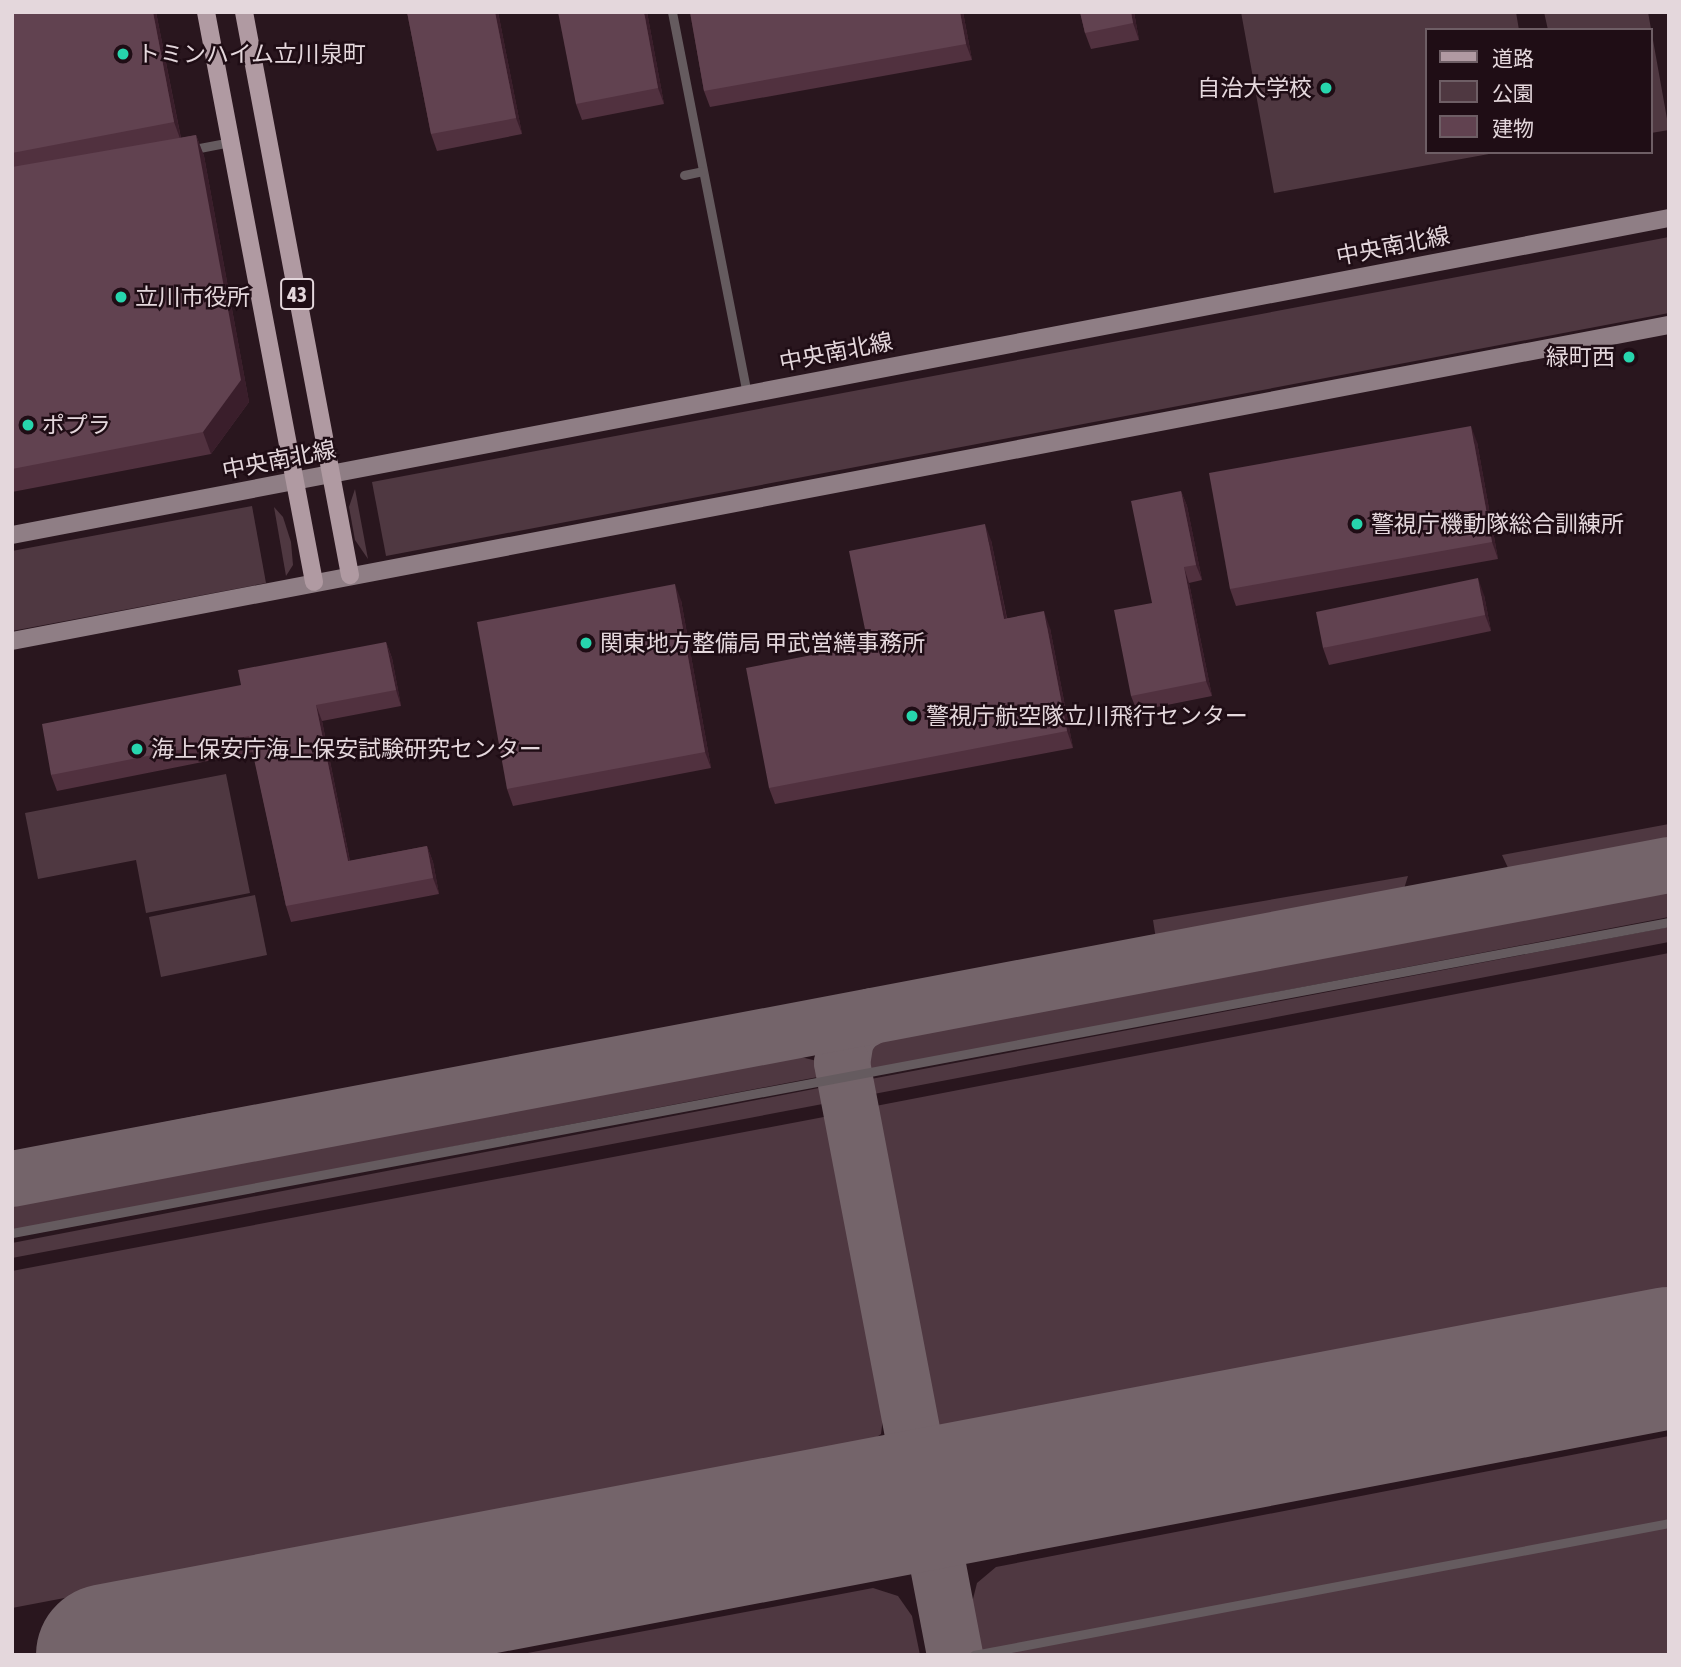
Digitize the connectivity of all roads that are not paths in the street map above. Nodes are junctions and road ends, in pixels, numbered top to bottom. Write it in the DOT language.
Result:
graph roads {
  1 [pos="206,12"];
  2 [pos="244,12"];
  3 [pos="672,12"];
  4 [pos="231,142"];
  5 [pos="183,151"];
  6 [pos="703,171"];
  7 [pos="684,176"];
  8 [pos="1669,218"];
  9 [pos="1669,325"];
  10 [pos="747,394"];
  11 [pos="332,475"];
  12 [pos="295,483"];
  13 [pos="12,536"];
  14 [pos="350,575"];
  15 [pos="314,582"];
  16 [pos="12,640"];
  17 [pos="1669,922"];
  18 [pos="12,1233"];
  19 [pos="1669,1523"];
  20 [pos="974,1655"];
  1 -- 4 [label="main road, 43"];
  2 -- 11 [label="main road, 43"];
  3 -- 6 [label="lane"];
  4 -- 5 [label="lane"];
  4 -- 12 [label="main road, 43"];
  6 -- 7 [label="lane"];
  6 -- 10 [label="lane"];
  8 -- 10 [label="main road, 中央南北線"];
  9 -- 14 [label="main road"];
  10 -- 11 [label="main road, 中央南北線"];
  11 -- 12 [label="main road, 中央南北線"];
  11 -- 14 [label="main road, 43"];
  12 -- 13 [label="main road, 中央南北線"];
  12 -- 15 [label="main road, 43"];
  14 -- 15 [label="main road"];
  15 -- 16 [label="main road"];
  17 -- 18 [label="lane"];
  19 -- 20 [label="lane"];
}
